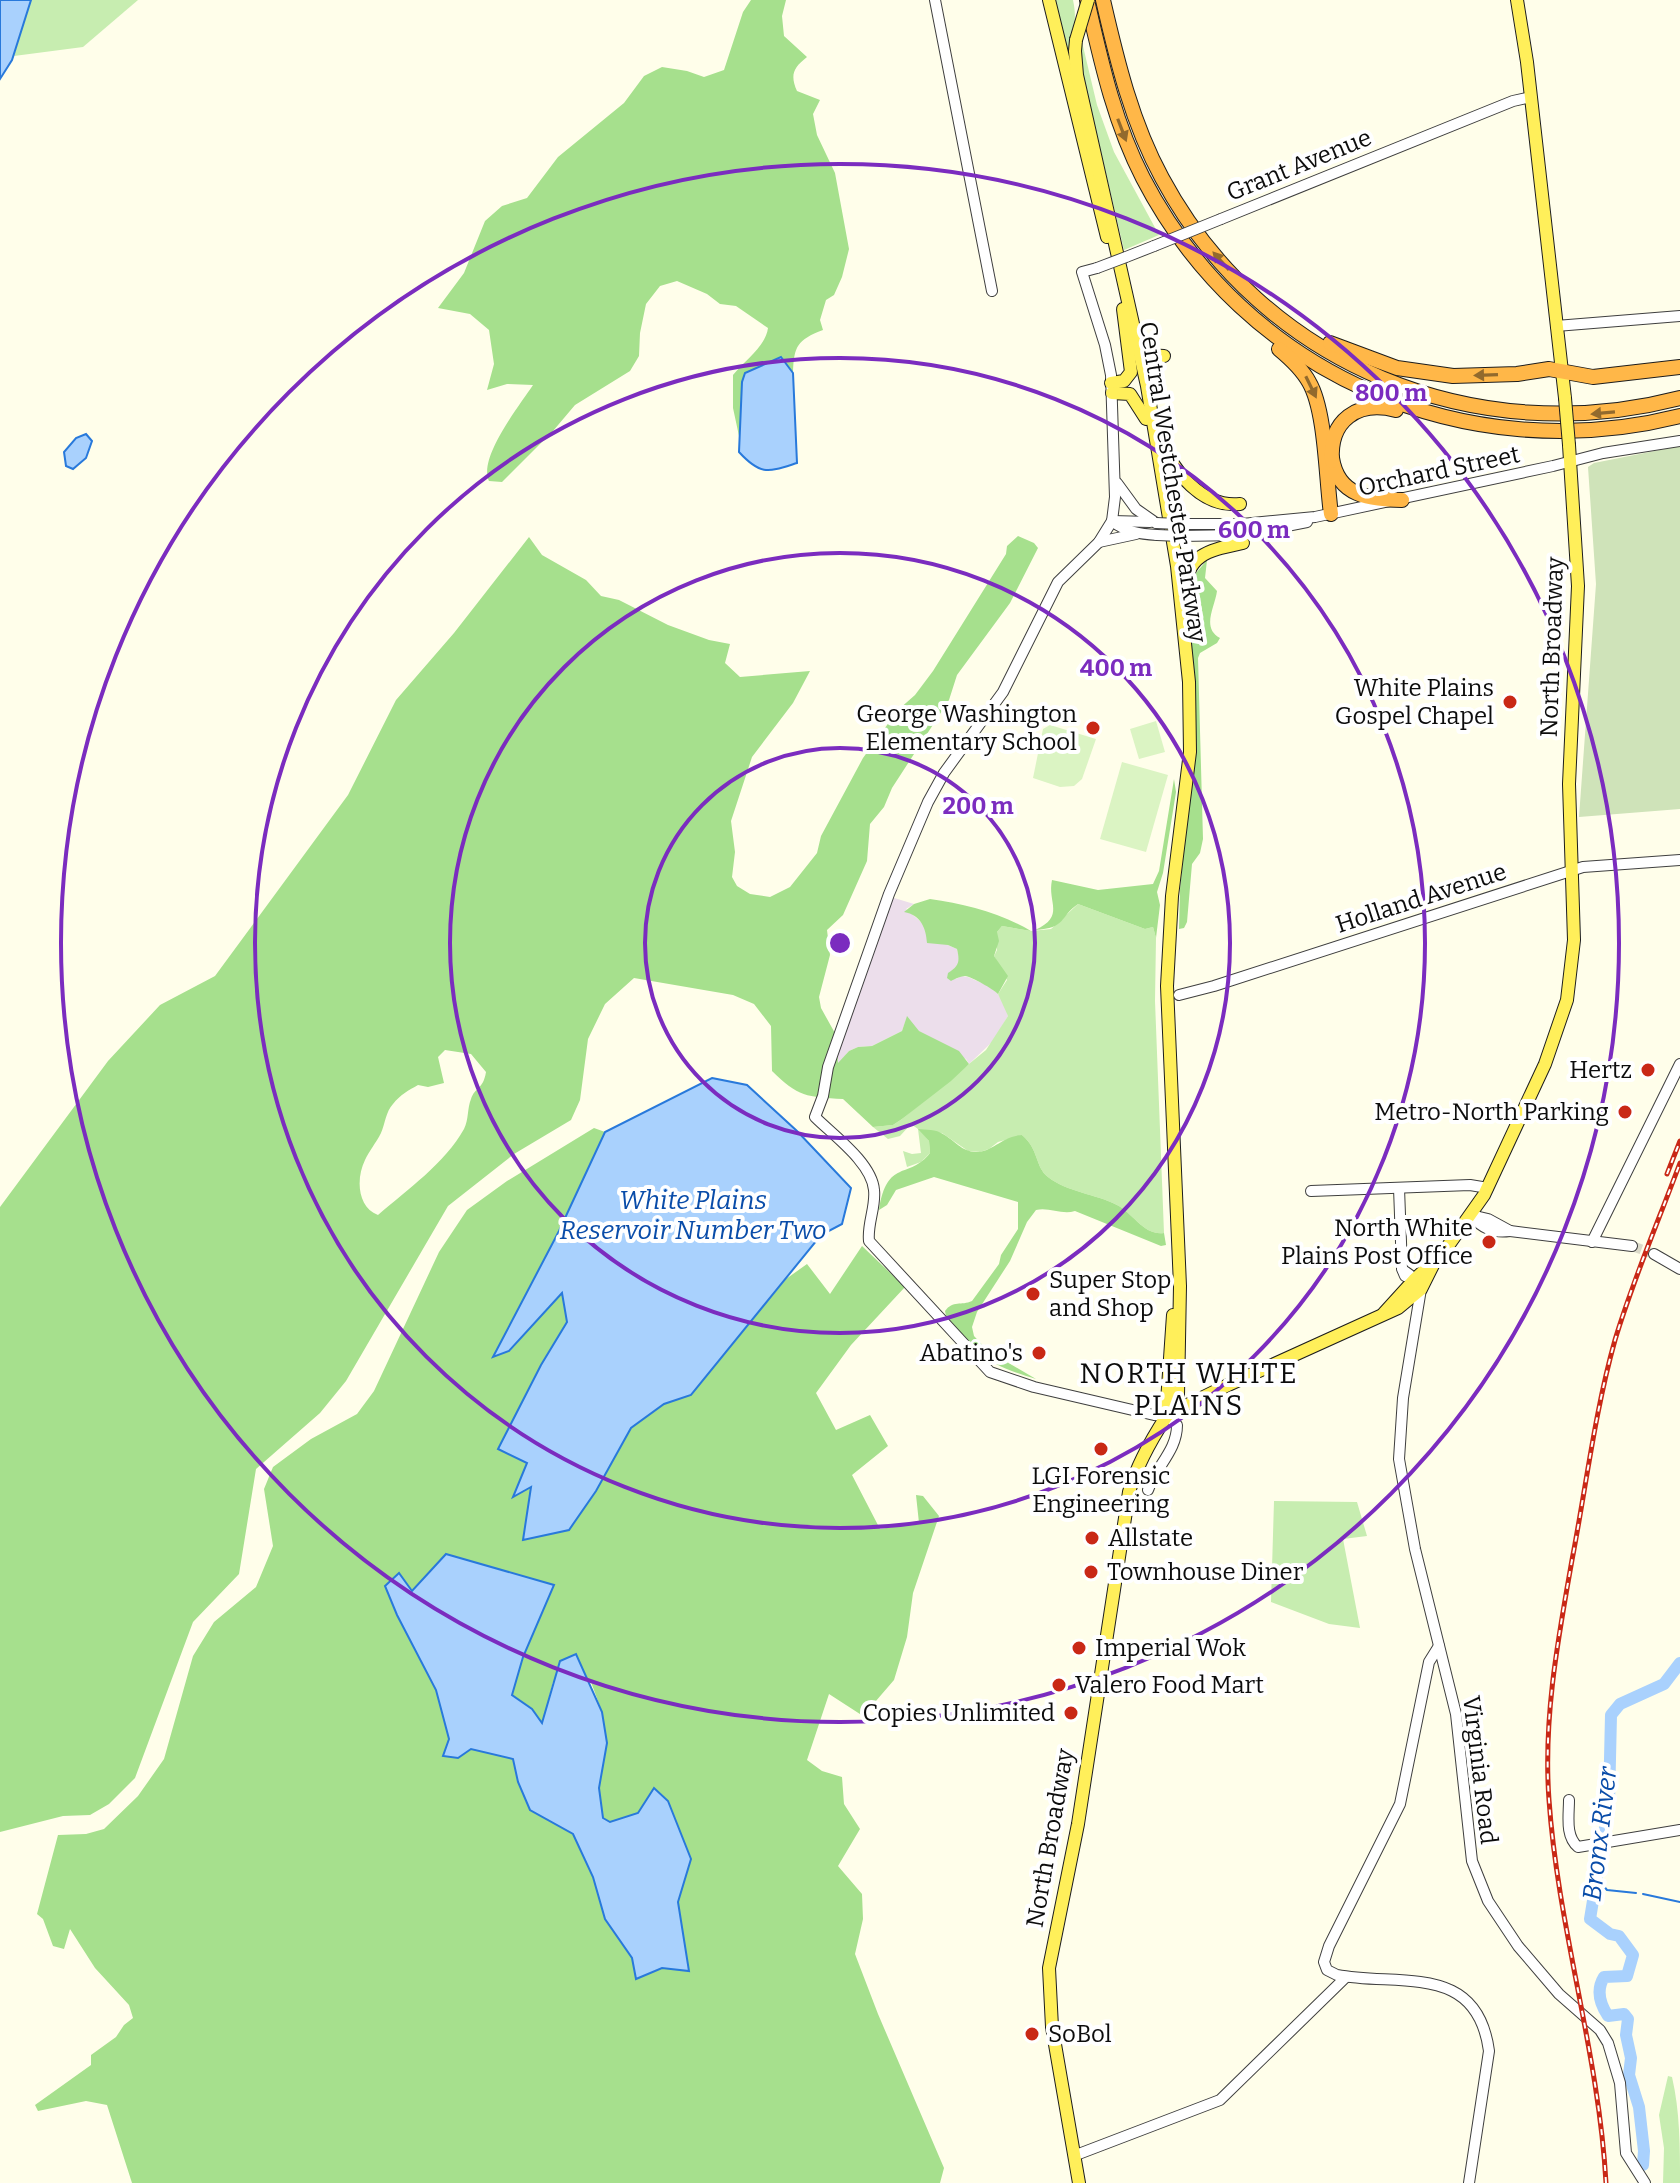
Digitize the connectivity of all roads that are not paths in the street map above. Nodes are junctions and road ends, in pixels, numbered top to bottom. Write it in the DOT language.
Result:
graph roads {
  1 [pos="935,0"];
  2 [pos="1049,0"];
  3 [pos="1080,0"];
  4 [pos="1087,0"];
  5 [pos="1103,0"];
  6 [pos="1517,0"];
  7 [pos="1100,56"];
  8 [pos="1531,97"];
  9 [pos="992,291"];
  10 [pos="1249,291"];
  11 [pos="1126,307"];
  12 [pos="1680,316"];
  13 [pos="1262,326"];
  14 [pos="1556,326"];
  15 [pos="1680,367"];
  16 [pos="1563,373"];
  17 [pos="1112,388"];
  18 [pos="1149,394"];
  19 [pos="1680,398"];
  20 [pos="1410,408"];
  21 [pos="1680,416"];
  22 [pos="1150,423"];
  23 [pos="1680,441"];
  24 [pos="1332,458"];
  25 [pos="1571,462"];
  26 [pos="1115,480"];
  27 [pos="1402,500"];
  28 [pos="1240,504"];
  29 [pos="1334,513"];
  30 [pos="1315,517"];
  31 [pos="1112,521"];
  32 [pos="1156,523"];
  33 [pos="1179,530"];
  34 [pos="1139,534"];
  35 [pos="1242,534"];
  36 [pos="1099,542"];
  37 [pos="1185,632"];
  38 [pos="1680,860"];
  39 [pos="1570,872"];
  40 [pos="1179,995"];
  41 [pos="1680,1064"];
  42 [pos="1399,1188"];
  43 [pos="1488,1188"];
  44 [pos="1311,1191"];
  45 [pos="1471,1215"];
  46 [pos="1592,1242"];
  47 [pos="1632,1246"];
  48 [pos="1654,1254"];
  49 [pos="1676,1267"];
  50 [pos="1403,1270"];
  51 [pos="1411,1290"];
  52 [pos="1166,1416"];
  53 [pos="1148,1490"];
  54 [pos="1439,1646"];
  55 [pos="1569,1800"];
  56 [pos="1680,1830"];
  57 [pos="1346,1977"];
  58 [pos="1076,2155"];
  59 [pos="1079,2183"];
  60 [pos="1469,2183"];
  61 [pos="1645,2183"];
  1 -- 9 [label="street"];
  2 -- 11 [label="main road, Central Westchester Parkway"];
  3 -- 7 [label="highway"];
  4 -- 7 [label="highway"];
  4 -- 11 [label="main road, Central Westchester Parkway, bridge"];
  10 -- 5 [label="highway, one-way"];
  6 -- 8 [label="main road, North Broadway"];
  7 -- 13 [label="highway, one-way"];
  8 -- 14 [label="main road, North Broadway"];
  8 -- 17 [label="street, Grant Avenue, bridge"];
  16 -- 10 [label="highway, one-way"];
  19 -- 10 [label="highway, one-way"];
  11 -- 17 [label="main road"];
  11 -- 18 [label="main road, Central Westchester Parkway"];
  11 -- 18 [label="main road"];
  11 -- 22 [label="main road, Central Westchester Parkway"];
  12 -- 14 [label="street"];
  13 -- 20 [label="highway"];
  13 -- 29 [label="highway, one-way"];
  14 -- 16 [label="main road, North Broadway"];
  15 -- 16 [label="highway"];
  16 -- 25 [label="main road, North Broadway, bridge"];
  17 -- 22 [label="main road"];
  17 -- 26 [label="street"];
  18 -- 22 [label="main road, Central Westchester Parkway"];
  20 -- 21 [label="highway"];
  20 -- 24 [label="highway"];
  22 -- 28 [label="main road"];
  22 -- 37 [label="main road, Central Westchester Parkway"];
  22 -- 52 [label="main road, Central Westchester Parkway"];
  23 -- 25 [label="street, Orchard Street"];
  24 -- 27 [label="highway"];
  24 -- 29 [label="highway"];
  25 -- 27 [label="street, Orchard Street"];
  25 -- 39 [label="main road, North Broadway"];
  26 -- 31 [label="street"];
  26 -- 32 [label="street"];
  27 -- 29 [label="street, Orchard Street"];
  28 -- 35 [label="street"];
  29 -- 30 [label="street, Orchard Street"];
  30 -- 35 [label="street, Orchard Street"];
  30 -- 35 [label="street, Orchard Street"];
  31 -- 32 [label="street, Orchard Street"];
  31 -- 34 [label="street, Orchard Street"];
  31 -- 36 [label="street"];
  32 -- 33 [label="street, Orchard Street, bridge"];
  33 -- 34 [label="street, Orchard Street, bridge"];
  33 -- 35 [label="street, Orchard Street"];
  34 -- 36 [label="street"];
  35 -- 37 [label="main road"];
  36 -- 52 [label="street"];
  37 -- 52 [label="main road, Central Westchester Parkway"];
  38 -- 39 [label="street, Holland Avenue"];
  39 -- 40 [label="street, Holland Avenue"];
  39 -- 43 [label="main road, North Broadway"];
  41 -- 46 [label="street"];
  42 -- 43 [label="street"];
  42 -- 44 [label="street"];
  42 -- 50 [label="street, Virginia Road"];
  43 -- 45 [label="main road, North Broadway"];
  45 -- 46 [label="street"];
  45 -- 51 [label="main road, North Broadway"];
  46 -- 47 [label="street"];
  48 -- 49 [label="street"];
  50 -- 51 [label="street"];
  50 -- 51 [label="street, Virginia Road"];
  51 -- 52 [label="main road, North Broadway"];
  51 -- 54 [label="street, Virginia Road"];
  52 -- 53 [label="street"];
  52 -- 58 [label="main road, North Broadway"];
  54 -- 57 [label="street"];
  54 -- 61 [label="street, Virginia Road"];
  55 -- 56 [label="street"];
  57 -- 58 [label="street"];
  57 -- 60 [label="street"];
  58 -- 59 [label="main road, North Broadway"];
}
